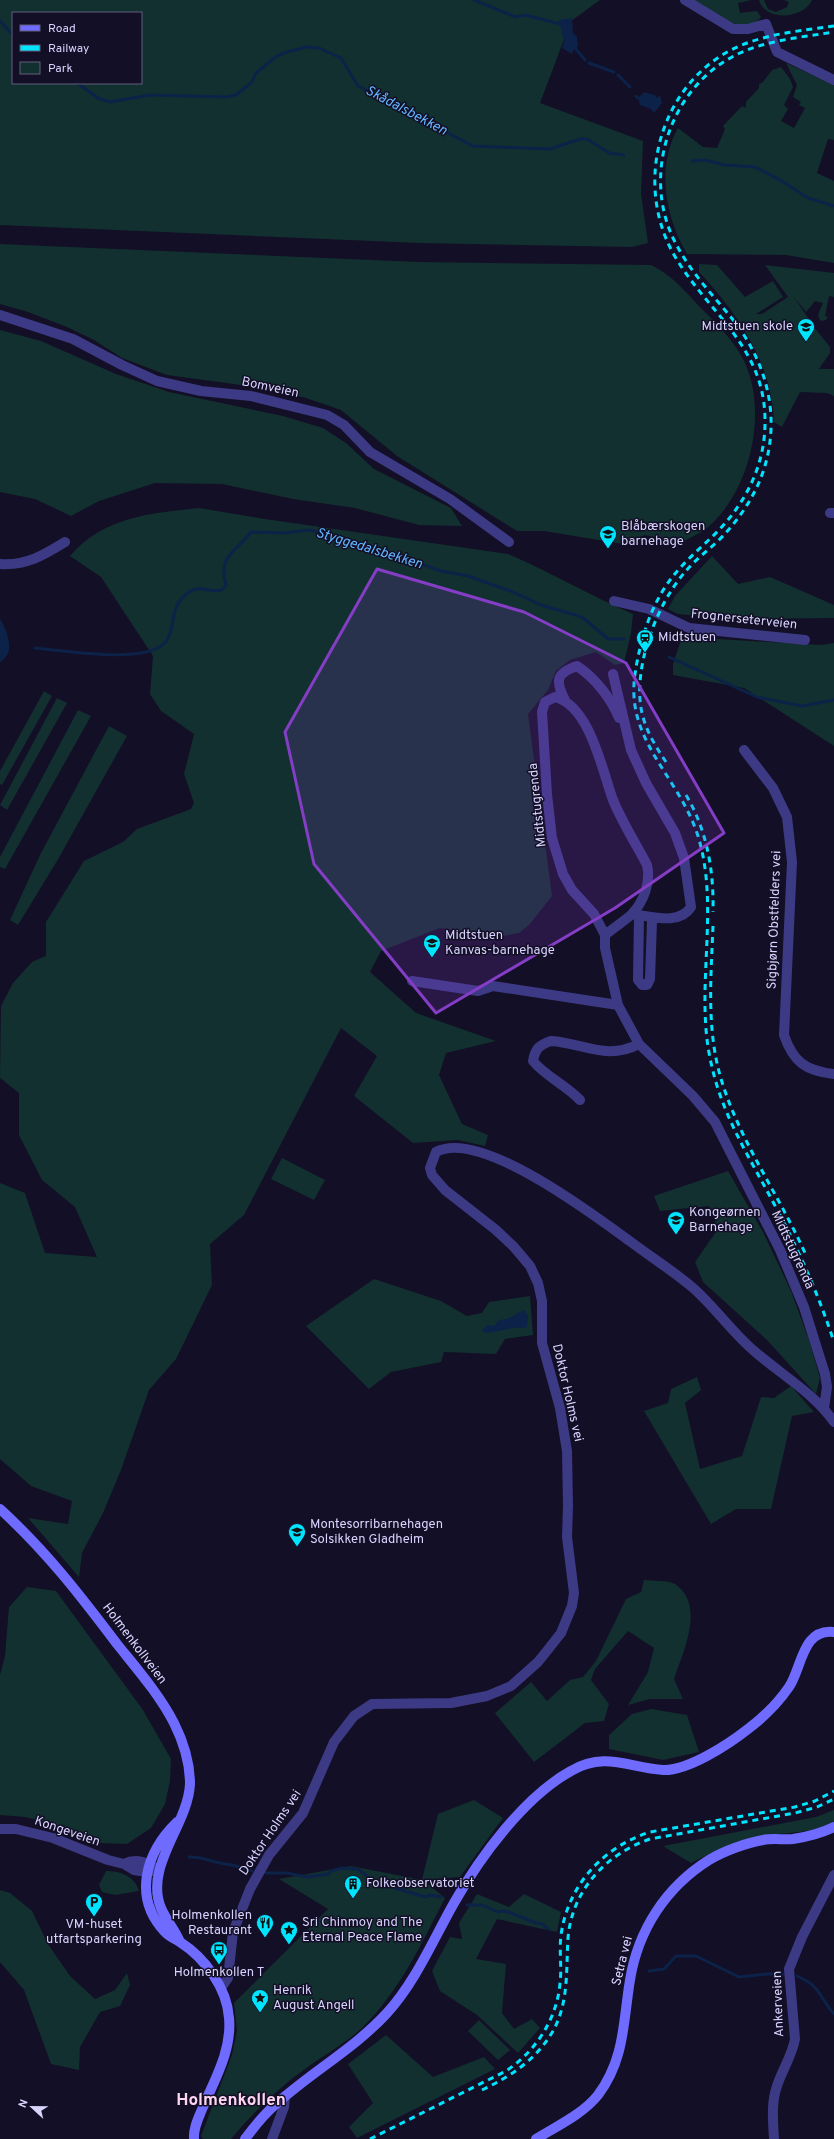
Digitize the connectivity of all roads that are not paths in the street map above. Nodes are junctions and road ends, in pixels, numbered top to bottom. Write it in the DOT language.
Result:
graph roads {
  1 [pos="685,0"];
  2 [pos="834,80"];
  3 [pos="0,315"];
  4 [pos="65,542"];
  5 [pos="509,542"];
  6 [pos="0,564"];
  7 [pos="614,601"];
  8 [pos="805,640"];
  9 [pos="613,674"];
  10 [pos="565,700"];
  11 [pos="631,750"];
  12 [pos="744,750"];
  13 [pos="636,915"];
  14 [pos="652,921"];
  15 [pos="605,935"];
  16 [pos="412,981"];
  17 [pos="618,1005"];
  18 [pos="639,1044"];
  19 [pos="834,1074"];
  20 [pos="580,1100"];
  21 [pos="824,1408"];
  22 [pos="834,1422"];
  23 [pos="0,1509"];
  24 [pos="834,1631"];
  25 [pos="178,1821"];
  26 [pos="834,1827"];
  27 [pos="0,1829"];
  28 [pos="148,1868"];
  29 [pos="158,1870"];
  30 [pos="834,1875"];
  31 [pos="180,1942"];
  32 [pos="221,1988"];
  33 [pos="285,2096"];
  34 [pos="194,2139"];
  35 [pos="245,2139"];
  36 [pos="272,2139"];
  37 [pos="536,2139"];
  38 [pos="774,2139"];
  1 -- 2 [label="street"];
  3 -- 5 [label="street, Bomveien"];
  4 -- 6 [label="street"];
  7 -- 8 [label="street, Frognerseterveien"];
  9 -- 11 [label="street"];
  10 -- 11 [label="street"];
  10 -- 13 [label="street"];
  10 -- 15 [label="street, Midtstugrenda"];
  11 -- 13 [label="street"];
  12 -- 19 [label="street, Sigbjørn Obstfelders vei"];
  13 -- 14 [label="street"];
  13 -- 15 [label="street"];
  15 -- 17 [label="street, Midtstugrenda"];
  16 -- 17 [label="street"];
  17 -- 18 [label="street, Midtstugrenda"];
  18 -- 20 [label="street"];
  18 -- 21 [label="street, Midtstugrenda"];
  21 -- 22 [label="street, Doktor Holms vei"];
  21 -- 32 [label="street, Doktor Holms vei"];
  23 -- 25 [label="main road, Holmenkollveien"];
  24 -- 33 [label="main road"];
  25 -- 28 [label="main road, Holmenkollveien"];
  25 -- 29 [label="main road, Holmenkollveien"];
  26 -- 37 [label="main road, Setra vei"];
  27 -- 28 [label="street, Kongeveien"];
  28 -- 29 [label="street, Kongeveien"];
  28 -- 31 [label="main road, Holmenkollveien"];
  29 -- 31 [label="main road, Holmenkollveien"];
  30 -- 38 [label="street, Ankerveien"];
  31 -- 32 [label="main road, Holmenkollveien"];
  32 -- 34 [label="main road, Holmenkollveien"];
  33 -- 35 [label="main road"];
  33 -- 36 [label="street"];
}
